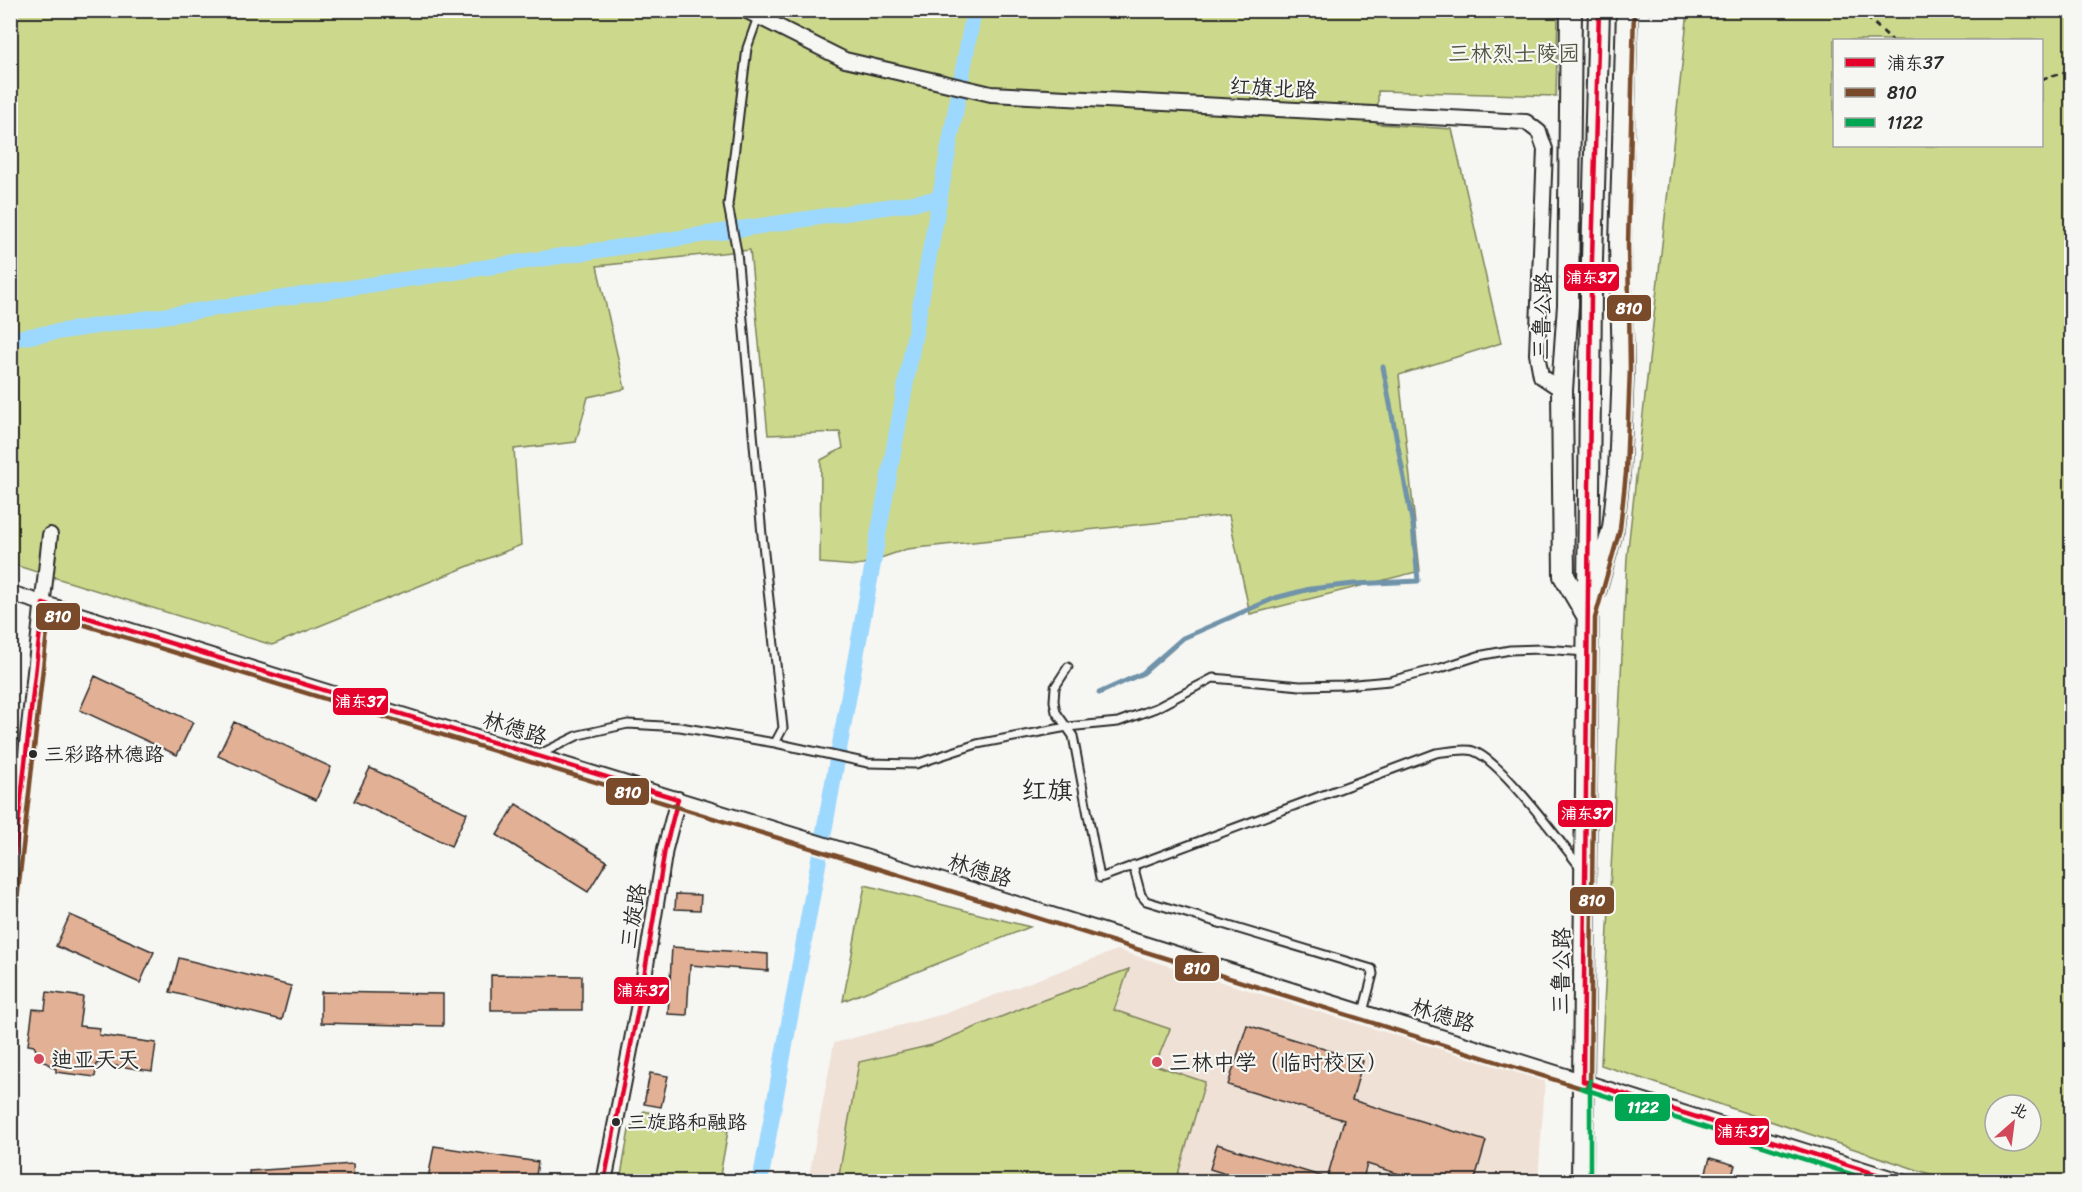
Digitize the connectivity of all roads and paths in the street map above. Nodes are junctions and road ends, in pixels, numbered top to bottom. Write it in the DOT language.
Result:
graph roads {
  1 [pos="745,10"];
  2 [pos="1571,10"];
  3 [pos="1599,10"];
  4 [pos="1627,10"];
  5 [pos="1645,10"];
  6 [pos="1762,10"];
  7 [pos="1859,10"];
  8 [pos="758,17"];
  9 [pos="1891,39"];
  10 [pos="2072,70"];
  11 [pos="2043,79"];
  12 [pos="1562,390"];
  13 [pos="50,534"];
  14 [pos="10,593"];
  15 [pos="43,604"];
  16 [pos="1588,617"];
  17 [pos="1588,652"];
  18 [pos="1068,667"];
  19 [pos="1068,727"];
  20 [pos="776,743"];
  21 [pos="536,756"];
  22 [pos="678,800"];
  23 [pos="1133,865"];
  24 [pos="1586,875"];
  25 [pos="10,900"];
  26 [pos="1363,1012"];
  27 [pos="1583,1081"];
  28 [pos="604,1182"];
  29 [pos="1582,1182"];
  30 [pos="1902,1182"];
  1 -- 8 [label="street, 红旗北路"];
  2 -- 12 [label="main road, 三鲁公路"];
  3 -- 16 [label="main road, 三鲁公路"];
  4 -- 16 [label="main road, 三鲁公路"];
  5 -- 6 [label="path"];
  7 -- 9 [label="path"];
  8 -- 12 [label="street, 红旗北路"];
  8 -- 20 [label="lane"];
  10 -- 11 [label="path"];
  12 -- 16 [label="main road, 三鲁公路"];
  13 -- 15 [label="street"];
  14 -- 15 [label="street, 林德路"];
  15 -- 21 [label="street, 林德路"];
  15 -- 25 [label="street"];
  16 -- 17 [label="main road, 三鲁公路"];
  17 -- 19 [label="lane"];
  17 -- 24 [label="main road, 三鲁公路"];
  18 -- 19 [label="lane"];
  19 -- 20 [label="lane"];
  19 -- 23 [label="lane"];
  20 -- 21 [label="lane"];
  21 -- 22 [label="street, 林德路"];
  22 -- 26 [label="street, 林德路"];
  22 -- 28 [label="street, 三旋路"];
  23 -- 24 [label="lane"];
  23 -- 26 [label="lane"];
  24 -- 27 [label="main road, 三鲁公路"];
  26 -- 27 [label="street, 林德路"];
  27 -- 29 [label="main road, 三鲁公路"];
  27 -- 30 [label="street, 林德路"];
}
